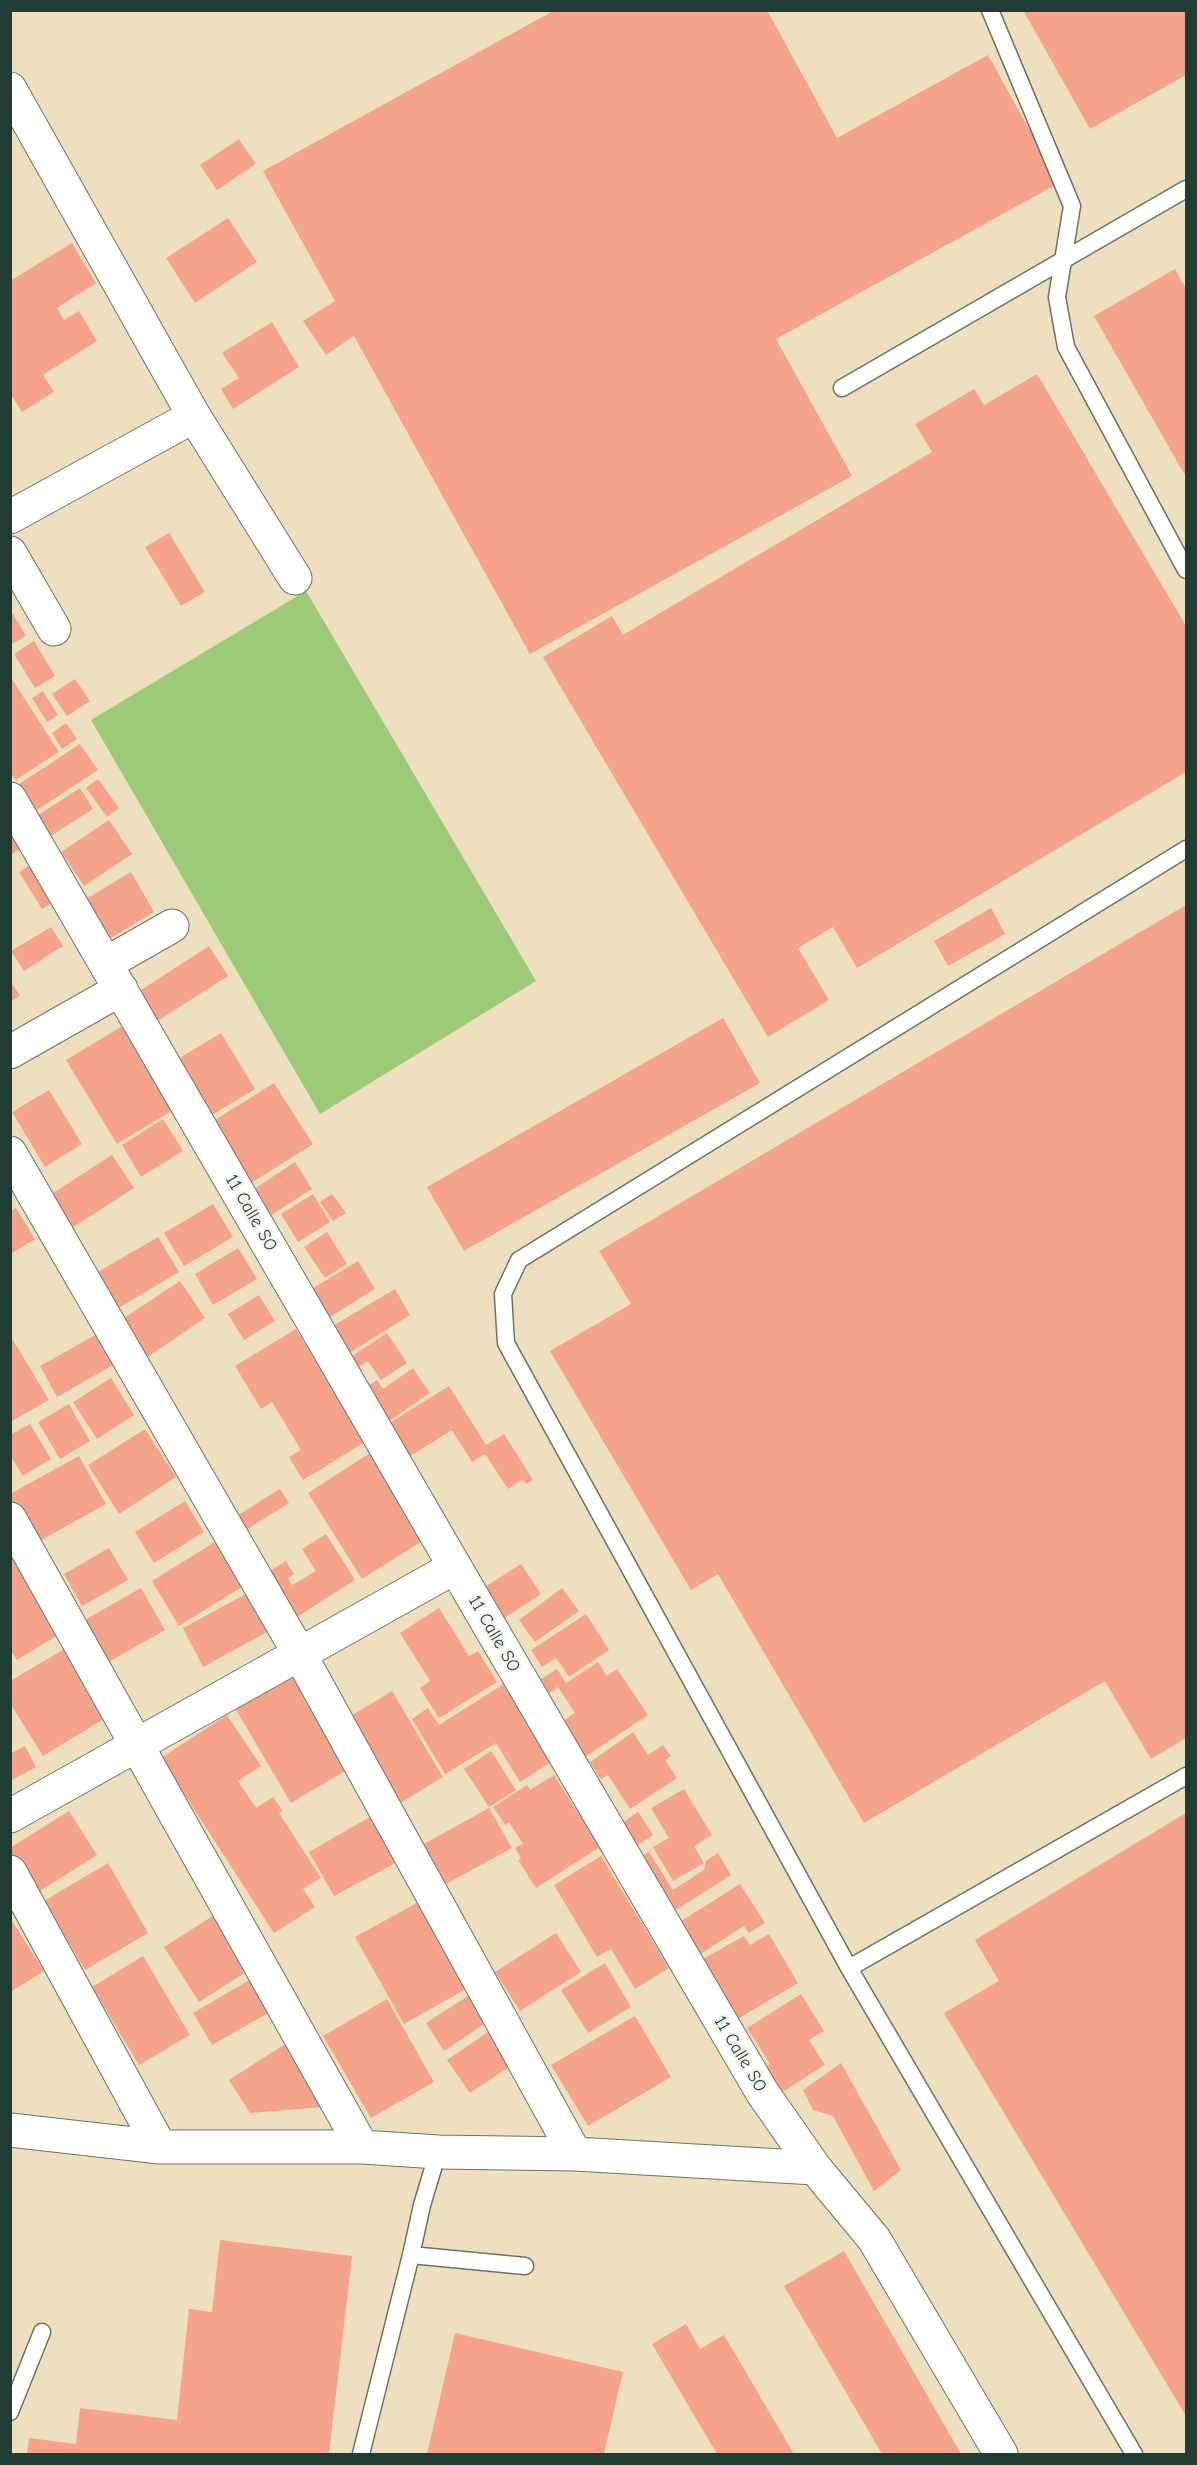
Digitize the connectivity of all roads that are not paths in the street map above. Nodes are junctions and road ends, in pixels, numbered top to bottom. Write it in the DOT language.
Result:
graph roads {
  1 [pos="990,10"];
  2 [pos="10,89"];
  3 [pos="1186,189"];
  4 [pos="1064,260"];
  5 [pos="842,388"];
  6 [pos="194,416"];
  7 [pos="10,517"];
  8 [pos="10,553"];
  9 [pos="1186,570"];
  10 [pos="295,578"];
  11 [pos="54,629"];
  12 [pos="10,799"];
  13 [pos="1186,849"];
  14 [pos="172,926"];
  15 [pos="114,976"];
  16 [pos="10,1052"];
  17 [pos="10,1153"];
  18 [pos="10,1519"];
  19 [pos="455,1568"];
  20 [pos="299,1653"];
  21 [pos="138,1744"];
  22 [pos="1186,1776"];
  23 [pos="10,1816"];
  24 [pos="10,1872"];
  25 [pos="849,1968"];
  26 [pos="10,2130"];
  27 [pos="160,2146"];
  28 [pos="362,2147"];
  29 [pos="438,2152"];
  30 [pos="575,2154"];
  31 [pos="815,2168"];
  32 [pos="411,2255"];
  33 [pos="525,2266"];
  34 [pos="42,2332"];
  35 [pos="10,2412"];
  36 [pos="361,2454"];
  37 [pos="1001,2454"];
  38 [pos="1134,2454"];
  1 -- 4 [label="lane"];
  2 -- 6 [label="street"];
  3 -- 4 [label="lane"];
  4 -- 5 [label="lane"];
  4 -- 9 [label="lane"];
  6 -- 7 [label="street"];
  6 -- 10 [label="street"];
  8 -- 11 [label="street"];
  12 -- 15 [label="street, 11 Calle SO"];
  13 -- 25 [label="lane"];
  14 -- 15 [label="street"];
  15 -- 16 [label="street"];
  15 -- 19 [label="street, 11 Calle SO"];
  17 -- 20 [label="street"];
  18 -- 21 [label="street"];
  19 -- 20 [label="street"];
  19 -- 31 [label="street, 11 Calle SO"];
  20 -- 21 [label="street"];
  20 -- 30 [label="street"];
  21 -- 23 [label="street"];
  21 -- 28 [label="street"];
  22 -- 25 [label="lane"];
  24 -- 27 [label="street"];
  25 -- 38 [label="lane"];
  26 -- 27 [label="street"];
  27 -- 28 [label="street"];
  28 -- 29 [label="street"];
  29 -- 30 [label="street"];
  29 -- 32 [label="lane"];
  30 -- 31 [label="street"];
  31 -- 37 [label="street, 11 Calle SO"];
  32 -- 33 [label="lane"];
  32 -- 36 [label="lane"];
  34 -- 35 [label="lane"];
}
